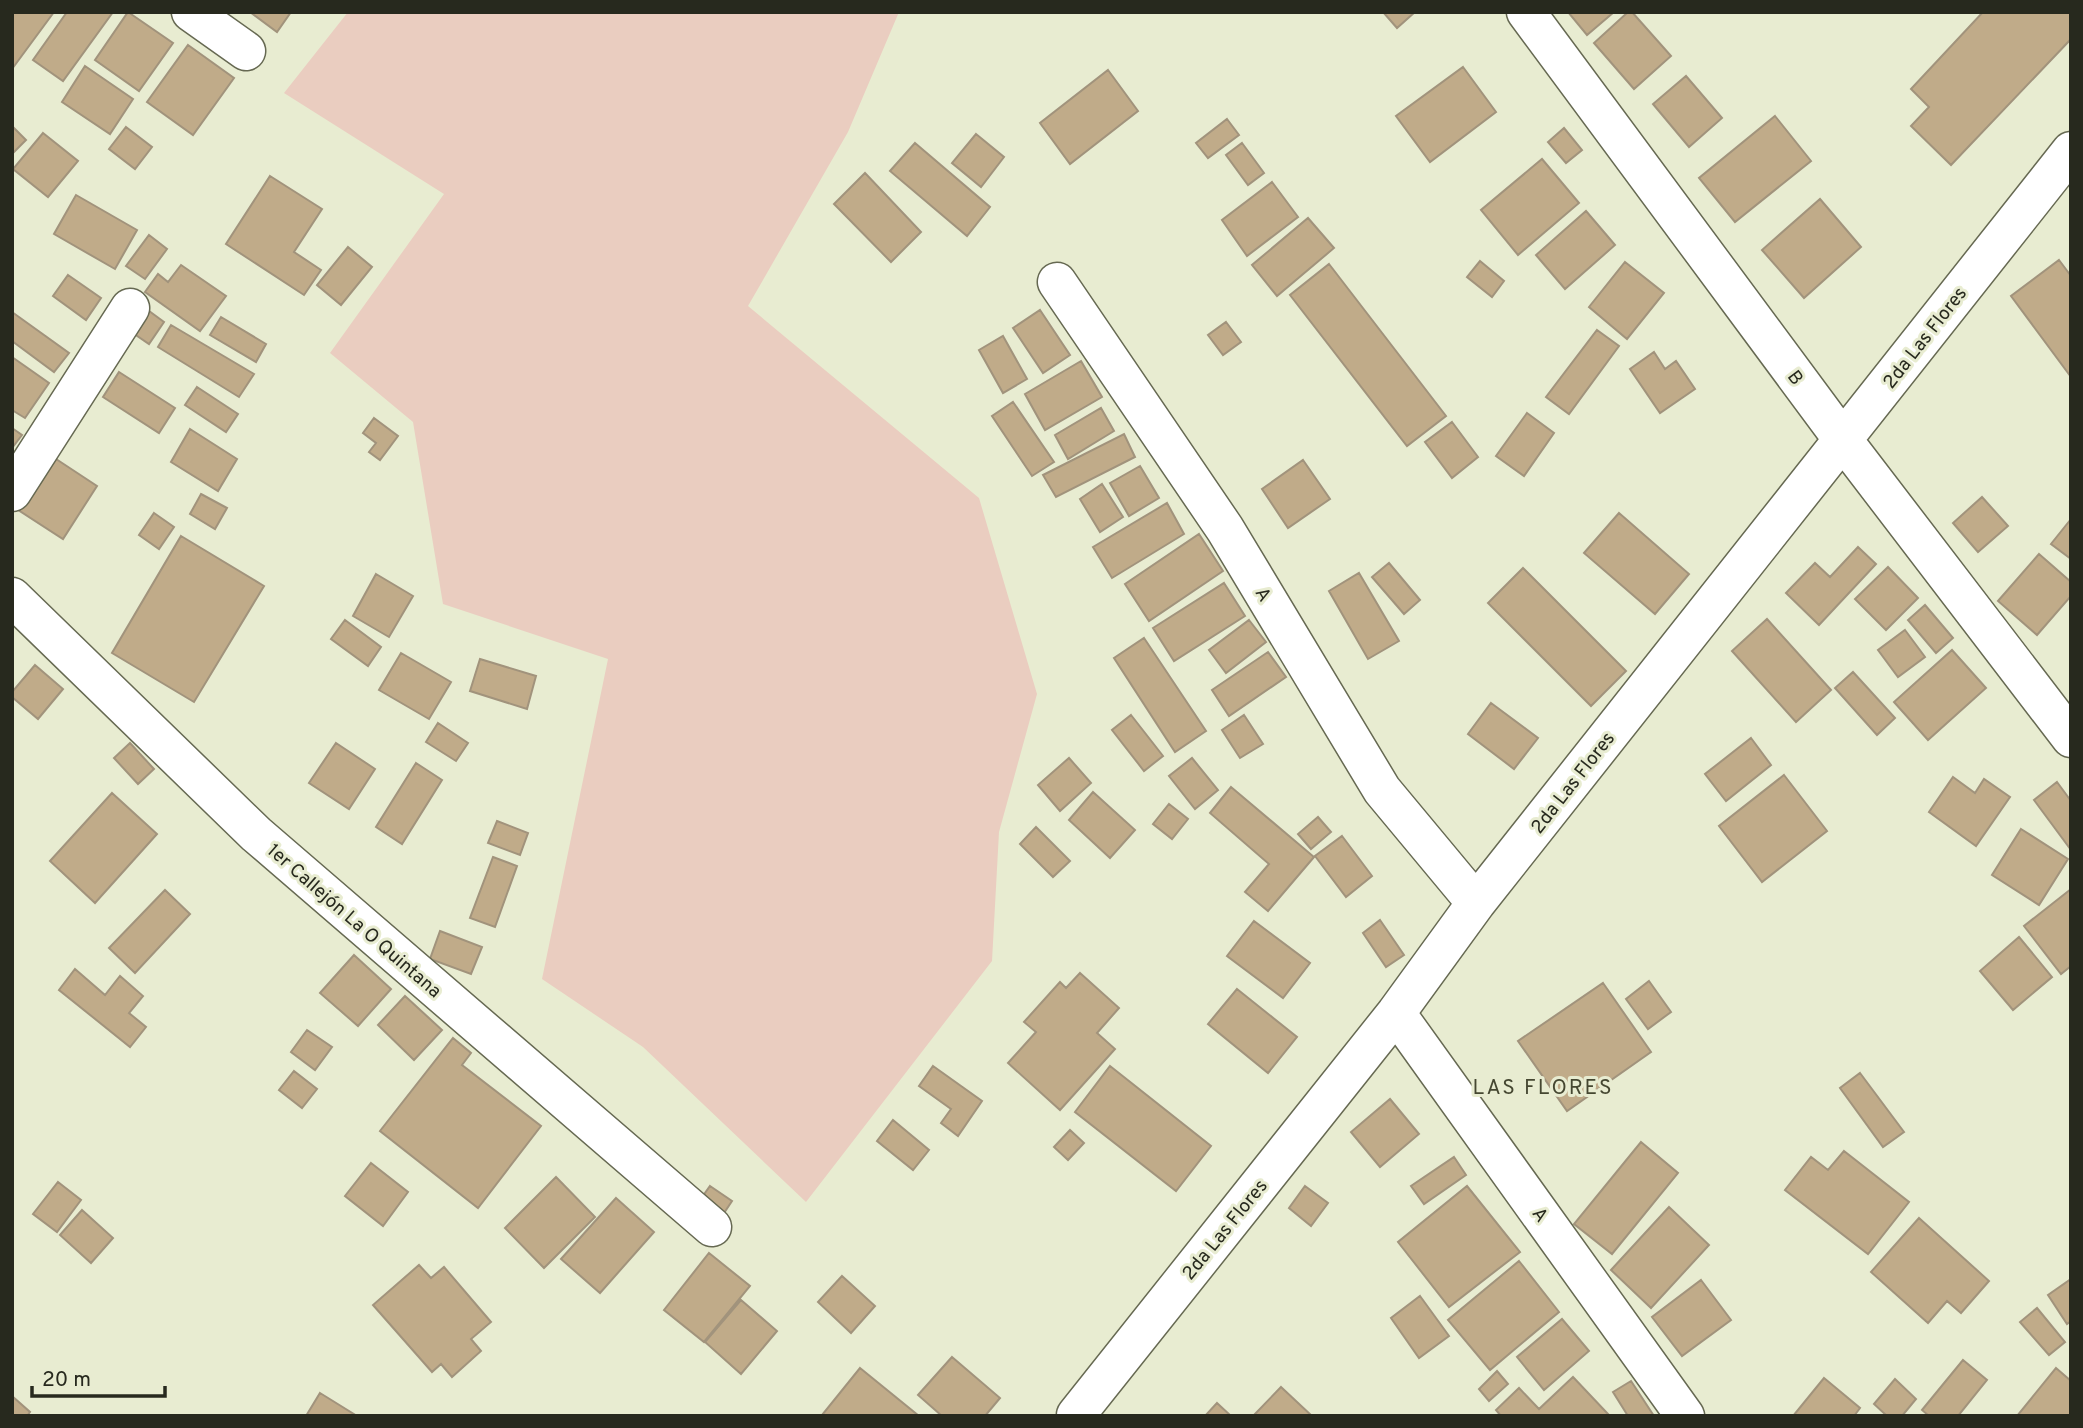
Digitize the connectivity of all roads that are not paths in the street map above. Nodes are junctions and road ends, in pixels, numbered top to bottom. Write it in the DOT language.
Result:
graph roads {
  1 [pos="191,12"];
  2 [pos="1526,12"];
  3 [pos="246,51"];
  4 [pos="2071,151"];
  5 [pos="1057,282"];
  6 [pos="130,308"];
  7 [pos="1843,440"];
  8 [pos="12,492"];
  9 [pos="12,597"];
  10 [pos="2071,738"];
  11 [pos="1476,903"];
  12 [pos="1396,1013"];
  13 [pos="712,1227"];
  14 [pos="1076,1415"];
  15 [pos="1685,1416"];
  1 -- 3 [label="street"];
  2 -- 7 [label="street, B"];
  4 -- 7 [label="street, 2da Las Flores"];
  5 -- 11 [label="street, A"];
  6 -- 8 [label="street"];
  7 -- 10 [label="street, B"];
  7 -- 11 [label="street, 2da Las Flores"];
  9 -- 13 [label="street, 1er Callejón La O Quintana"];
  11 -- 12 [label="street, 2da Las Flores"];
  12 -- 14 [label="street, 2da Las Flores"];
  12 -- 15 [label="street, A"];
}
